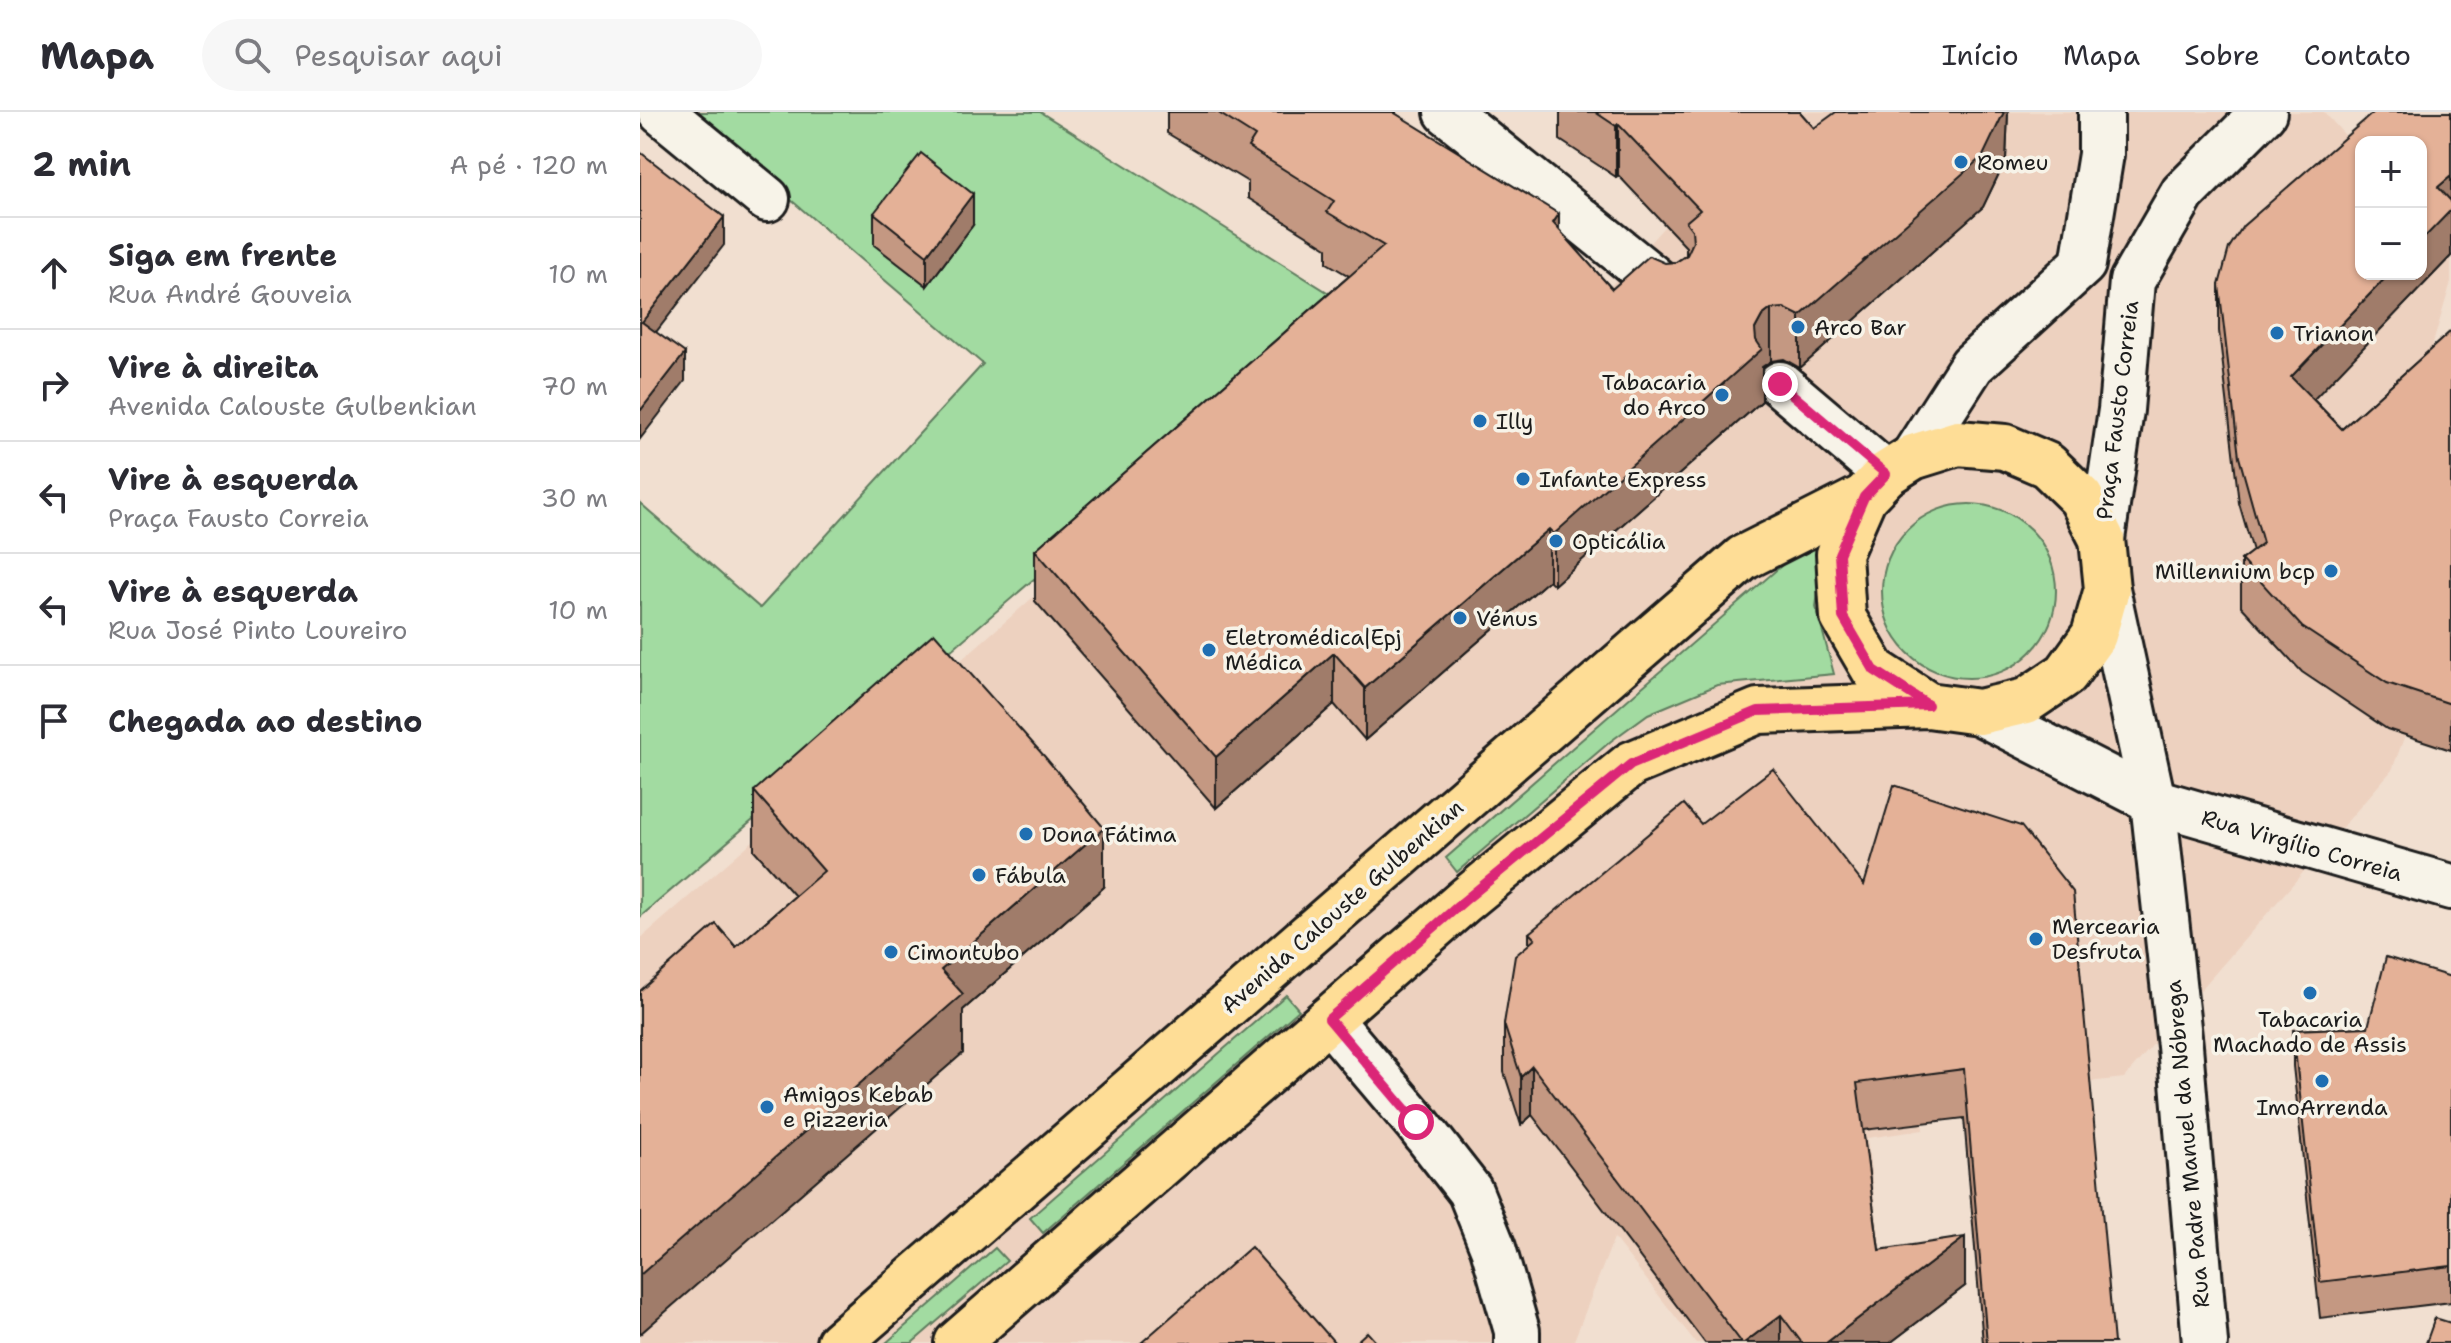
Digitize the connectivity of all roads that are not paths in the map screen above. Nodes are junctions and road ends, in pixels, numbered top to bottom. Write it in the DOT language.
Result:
graph roads {
  1 [pos="661,112"];
  2 [pos="1447,112"];
  3 [pos="2101,112"];
  4 [pos="2264,112"];
  5 [pos="767,199"];
  6 [pos="1668,290"];
  7 [pos="1780,384"];
  8 [pos="1887,476"];
  9 [pos="2102,539"];
  10 [pos="2107,589"];
  11 [pos="1928,705"];
  12 [pos="1979,712"];
  13 [pos="2153,801"];
  14 [pos="2451,887"];
  15 [pos="1329,1019"];
  16 [pos="839,1343"];
  17 [pos="957,1343"];
  18 [pos="1517,1343"];
  19 [pos="2205,1343"];
  1 -- 5 [label="street"];
  2 -- 6 [label="street"];
  3 -- 8 [label="street, Praça Fausto Correia"];
  4 -- 9 [label="street, Praça Fausto Correia"];
  7 -- 8 [label="street"];
  8 -- 9 [label="main road, Praça Fausto Correia"];
  8 -- 11 [label="main road, Praça Fausto Correia"];
  8 -- 16 [label="main road, Avenida Calouste Gulbenkian"];
  9 -- 10 [label="main road, Praça Fausto Correia"];
  10 -- 12 [label="main road, Praça Fausto Correia"];
  10 -- 13 [label="street, Praça Fausto Correia"];
  11 -- 12 [label="main road, Praça Fausto Correia"];
  11 -- 15 [label="main road"];
  12 -- 13 [label="street, Praça Fausto Correia"];
  13 -- 14 [label="street, Rua Virgílio Correia"];
  13 -- 19 [label="street, Rua Padre Manuel da Nóbrega"];
  15 -- 17 [label="main road"];
  15 -- 18 [label="street"];
}
